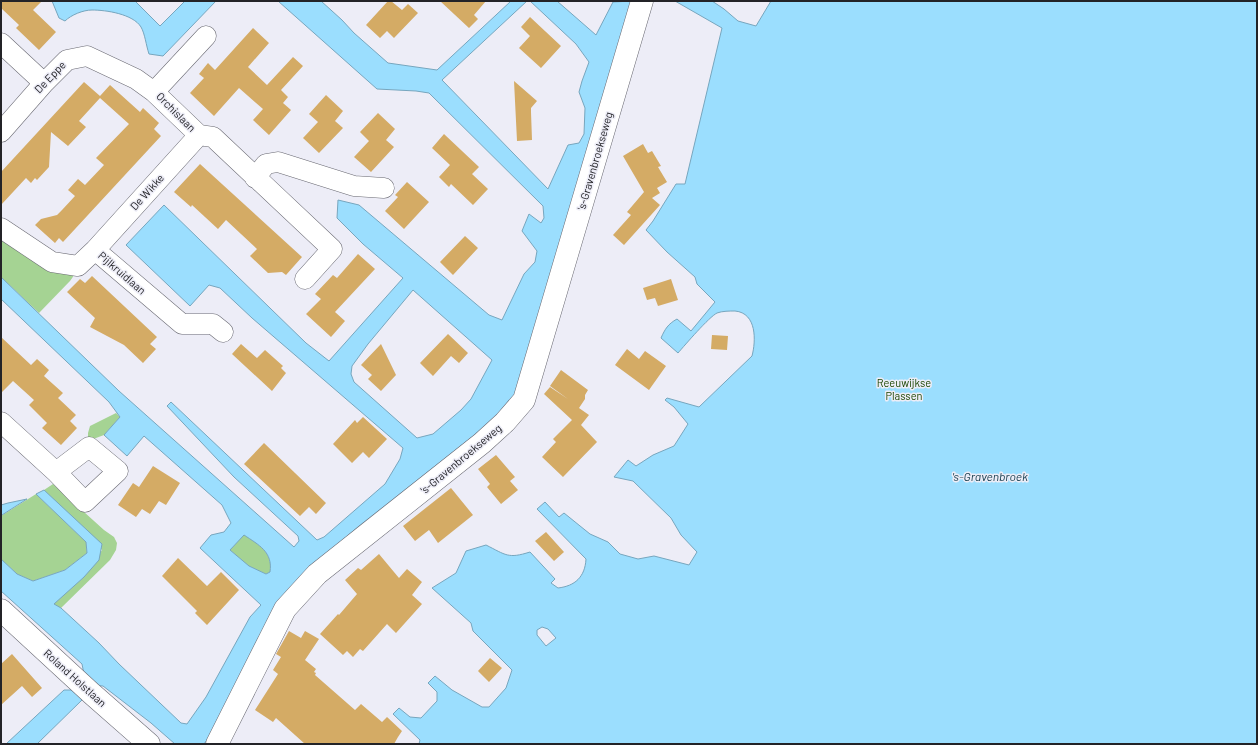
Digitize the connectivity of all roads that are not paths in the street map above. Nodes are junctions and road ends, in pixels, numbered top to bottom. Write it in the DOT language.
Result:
graph roads {
  1 [pos="642,1"];
  2 [pos="206,36"];
  3 [pos="1,43"];
  4 [pos="44,83"];
  5 [pos="154,92"];
  6 [pos="1,132"];
  7 [pos="199,136"];
  8 [pos="255,178"];
  9 [pos="384,188"];
  10 [pos="1,228"];
  11 [pos="95,250"];
  12 [pos="305,279"];
  13 [pos="223,332"];
  14 [pos="1,422"];
  15 [pos="56,472"];
  16 [pos="4,620"];
  17 [pos="149,744"];
  18 [pos="217,744"];
  1 -- 18 [label="street, 's-Gravenbroekseweg"];
  2 -- 5 [label="street, Orchislaan"];
  3 -- 4 [label="street"];
  4 -- 5 [label="street, De Eppe"];
  4 -- 6 [label="street, De Eppe"];
  5 -- 7 [label="street, Orchislaan"];
  7 -- 8 [label="street, Orchislaan"];
  7 -- 11 [label="street, De Wikke"];
  8 -- 9 [label="street"];
  8 -- 12 [label="street, Orchislaan"];
  10 -- 11 [label="street, Pijlkruidlaan"];
  11 -- 13 [label="street, Pijlkruidlaan"];
  14 -- 15 [label="street"];
  16 -- 17 [label="street, Roland Holstlaan"];
}
